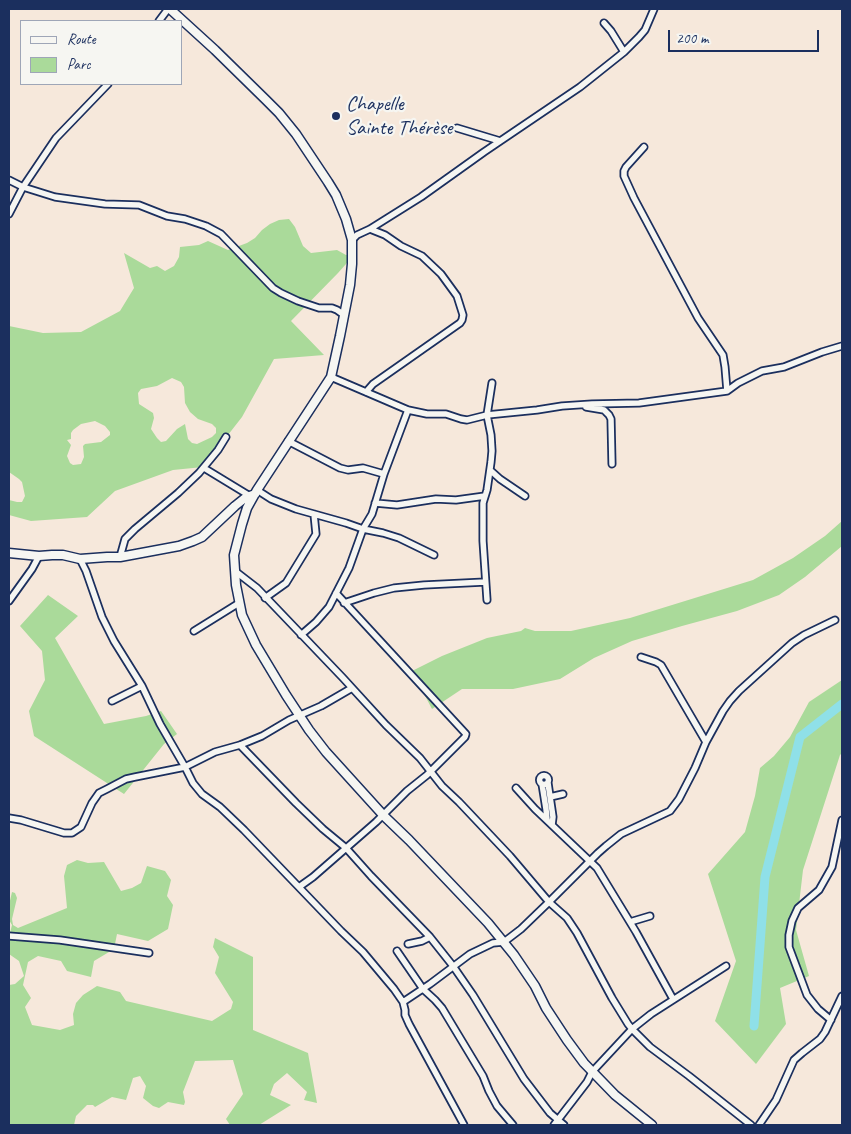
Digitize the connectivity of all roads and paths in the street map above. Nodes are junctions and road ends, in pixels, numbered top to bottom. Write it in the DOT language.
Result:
graph roads {
  1 [pos="169,9"];
  2 [pos="654,9"];
  3 [pos="161,20"];
  4 [pos="181,20"];
  5 [pos="182,21"];
  6 [pos="604,23"];
  7 [pos="624,52"];
  8 [pos="107,85"];
  9 [pos="457,128"];
  10 [pos="500,141"];
  11 [pos="644,148"];
  12 [pos="9,180"];
  13 [pos="23,187"];
  14 [pos="9,214"];
  15 [pos="370,229"];
  16 [pos="352,240"];
  17 [pos="344,315"];
  18 [pos="842,346"];
  19 [pos="330,377"];
  20 [pos="492,383"];
  21 [pos="727,391"];
  22 [pos="366,392"];
  23 [pos="574,405"];
  24 [pos="408,410"];
  25 [pos="487,415"];
  26 [pos="226,437"];
  27 [pos="288,441"];
  28 [pos="612,464"];
  29 [pos="204,468"];
  30 [pos="490,470"];
  31 [pos="384,474"];
  32 [pos="254,494"];
  33 [pos="485,496"];
  34 [pos="525,496"];
  35 [pos="375,503"];
  36 [pos="314,514"];
  37 [pos="363,530"];
  38 [pos="9,553"];
  39 [pos="434,555"];
  40 [pos="39,556"];
  41 [pos="120,558"];
  42 [pos="80,559"];
  43 [pos="234,571"];
  44 [pos="485,582"];
  45 [pos="336,592"];
  46 [pos="265,598"];
  47 [pos="487,600"];
  48 [pos="9,601"];
  49 [pos="344,602"];
  50 [pos="239,603"];
  51 [pos="835,620"];
  52 [pos="194,631"];
  53 [pos="301,634"];
  54 [pos="641,657"];
  55 [pos="142,686"];
  56 [pos="352,688"];
  57 [pos="112,701"];
  58 [pos="299,715"];
  59 [pos="706,742"];
  60 [pos="240,744"];
  61 [pos="185,767"];
  62 [pos="430,771"];
  63 [pos="516,788"];
  64 [pos="563,794"];
  65 [pos="550,797"];
  66 [pos="384,816"];
  67 [pos="9,818"];
  68 [pos="547,820"];
  69 [pos="842,820"];
  70 [pos="552,825"];
  71 [pos="346,848"];
  72 [pos="590,860"];
  73 [pos="299,887"];
  74 [pos="549,902"];
  75 [pos="650,916"];
  76 [pos="630,922"];
  77 [pos="9,936"];
  78 [pos="430,937"];
  79 [pos="504,942"];
  80 [pos="408,944"];
  81 [pos="397,951"];
  82 [pos="149,953"];
  83 [pos="453,966"];
  84 [pos="726,966"];
  85 [pos="423,989"];
  86 [pos="842,996"];
  87 [pos="673,999"];
  88 [pos="403,1002"];
  89 [pos="831,1020"];
  90 [pos="632,1029"];
  91 [pos="592,1072"];
  92 [pos="556,1123"];
  93 [pos="464,1125"];
  94 [pos="513,1125"];
  95 [pos="564,1125"];
  96 [pos="652,1125"];
  97 [pos="751,1125"];
  98 [pos="759,1125"];
  1 -- 3 [label="street"];
  1 -- 4 [label="main road"];
  2 -- 7 [label="street"];
  5 -- 16 [label="main road"];
  6 -- 7 [label="street"];
  7 -- 10 [label="street"];
  8 -- 13 [label="street"];
  9 -- 10 [label="street"];
  10 -- 15 [label="street"];
  11 -- 21 [label="street"];
  12 -- 13 [label="street"];
  13 -- 14 [label="street"];
  13 -- 17 [label="street"];
  15 -- 16 [label="street"];
  15 -- 22 [label="street"];
  16 -- 17 [label="main road"];
  17 -- 19 [label="main road"];
  18 -- 21 [label="street"];
  19 -- 22 [label="street"];
  19 -- 27 [label="main road"];
  20 -- 25 [label="street"];
  21 -- 23 [label="street"];
  22 -- 24 [label="street"];
  23 -- 25 [label="street"];
  23 -- 28 [label="street"];
  24 -- 25 [label="street"];
  24 -- 31 [label="street"];
  25 -- 30 [label="street"];
  26 -- 29 [label="street"];
  27 -- 31 [label="street"];
  27 -- 32 [label="main road"];
  29 -- 32 [label="street"];
  29 -- 41 [label="street"];
  30 -- 33 [label="street"];
  30 -- 34 [label="street"];
  31 -- 35 [label="street"];
  32 -- 36 [label="street"];
  32 -- 41 [label="main road"];
  32 -- 43 [label="main road"];
  33 -- 35 [label="street"];
  33 -- 44 [label="street"];
  35 -- 37 [label="street"];
  36 -- 37 [label="street"];
  36 -- 46 [label="street"];
  37 -- 39 [label="street"];
  37 -- 45 [label="street"];
  38 -- 40 [label="main road"];
  40 -- 42 [label="main road"];
  40 -- 48 [label="street"];
  41 -- 42 [label="main road"];
  42 -- 55 [label="street"];
  43 -- 46 [label="street"];
  43 -- 50 [label="main road"];
  44 -- 47 [label="street"];
  44 -- 49 [label="street"];
  45 -- 49 [label="street"];
  45 -- 53 [label="street"];
  46 -- 53 [label="street"];
  49 -- 62 [label="street"];
  50 -- 52 [label="street"];
  50 -- 58 [label="main road"];
  51 -- 59 [label="street"];
  53 -- 56 [label="street"];
  54 -- 59 [label="street"];
  55 -- 57 [label="street"];
  55 -- 61 [label="street"];
  56 -- 58 [label="street"];
  56 -- 62 [label="street"];
  58 -- 60 [label="street"];
  58 -- 66 [label="main road"];
  59 -- 72 [label="street"];
  60 -- 61 [label="street"];
  60 -- 71 [label="street"];
  61 -- 67 [label="street"];
  61 -- 73 [label="street"];
  62 -- 66 [label="street"];
  62 -- 74 [label="street"];
  63 -- 68 [label="street"];
  64 -- 65 [label="street"];
  65 -- 68 [label="street"];
  65 -- 70 [label="street"];
  66 -- 71 [label="street"];
  66 -- 79 [label="main road"];
  68 -- 70 [label="street"];
  69 -- 89 [label="street"];
  70 -- 72 [label="street"];
  71 -- 73 [label="street"];
  71 -- 78 [label="street"];
  72 -- 74 [label="street"];
  72 -- 76 [label="street"];
  73 -- 88 [label="street"];
  74 -- 79 [label="street"];
  74 -- 90 [label="street"];
  75 -- 76 [label="street"];
  76 -- 87 [label="street"];
  77 -- 82 [label="street"];
  78 -- 80 [label="street"];
  78 -- 83 [label="street"];
  79 -- 83 [label="street"];
  79 -- 91 [label="main road"];
  81 -- 85 [label="street"];
  83 -- 85 [label="street"];
  83 -- 92 [label="street"];
  84 -- 87 [label="street"];
  85 -- 88 [label="street"];
  85 -- 94 [label="street"];
  86 -- 89 [label="street"];
  87 -- 90 [label="street"];
  88 -- 93 [label="street"];
  89 -- 98 [label="street"];
  90 -- 91 [label="street"];
  90 -- 97 [label="street"];
  91 -- 92 [label="street"];
  91 -- 96 [label="main road"];
  92 -- 95 [label="street"];
}
